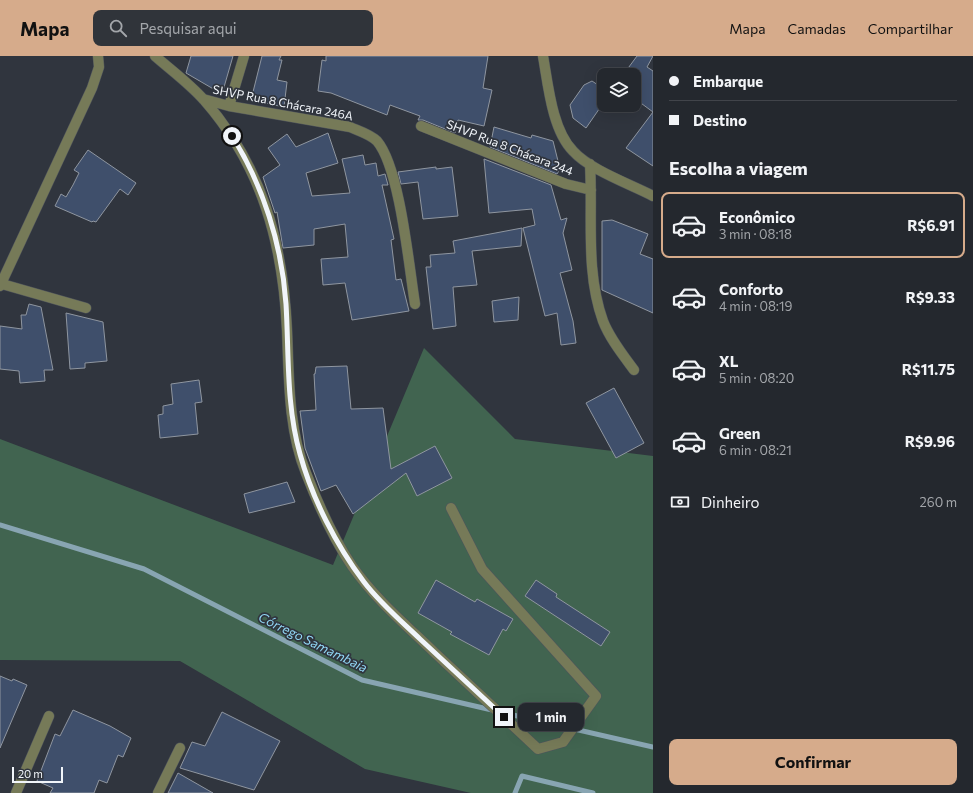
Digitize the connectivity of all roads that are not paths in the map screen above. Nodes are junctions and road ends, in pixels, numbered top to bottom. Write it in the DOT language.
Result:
graph roads {
  1 [pos="98,56"];
  2 [pos="155,56"];
  3 [pos="244,56"];
  4 [pos="543,56"];
  5 [pos="203,99"];
  6 [pos="229,106"];
  7 [pos="420,126"];
  8 [pos="590,164"];
  9 [pos="591,190"];
  10 [pos="653,196"];
  11 [pos="1,285"];
  12 [pos="415,304"];
  13 [pos="86,308"];
  14 [pos="634,370"];
  15 [pos="451,508"];
  16 [pos="48,716"];
  17 [pos="180,748"];
  18 [pos="16,793"];
  19 [pos="158,793"];
  1 -- 11 [label="street"];
  2 -- 5 [label="street"];
  3 -- 6 [label="street"];
  4 -- 8 [label="street"];
  5 -- 6 [label="street, SHVP Rua 8 Chácara 246A"];
  5 -- 15 [label="street"];
  6 -- 12 [label="street, SHVP Rua 8 Chácara 246A"];
  7 -- 9 [label="street, SHVP Rua 8 Chácara 244"];
  8 -- 9 [label="street"];
  8 -- 10 [label="street"];
  9 -- 14 [label="street"];
  11 -- 13 [label="street"];
  16 -- 18 [label="street"];
  17 -- 19 [label="street"];
}
